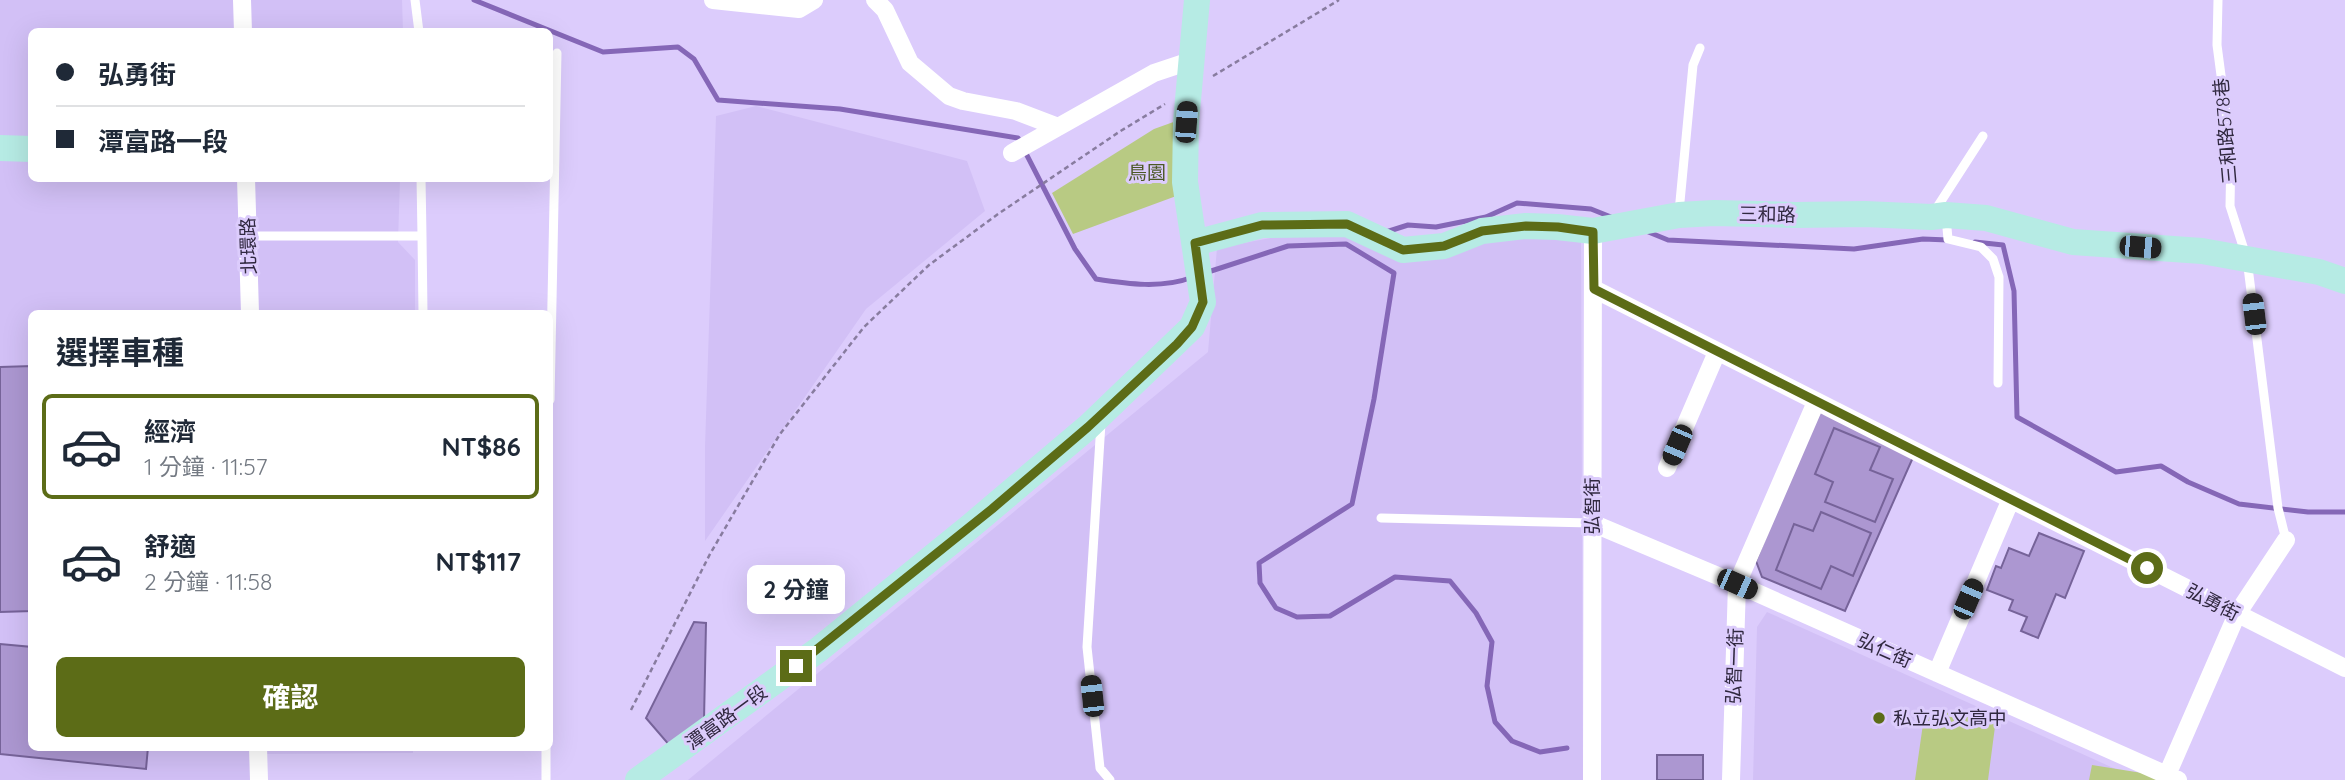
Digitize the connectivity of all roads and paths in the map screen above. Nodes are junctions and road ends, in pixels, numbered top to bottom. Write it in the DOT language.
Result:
graph roads {
  1 [pos="242,0"];
  2 [pos="415,0"];
  3 [pos="713,0"];
  4 [pos="814,0"];
  5 [pos="875,0"];
  6 [pos="1197,0"];
  7 [pos="2218,0"];
  8 [pos="243,28"];
  9 [pos="418,28"];
  10 [pos="1700,48"];
  11 [pos="556,53"];
  12 [pos="1190,61"];
  13 [pos="553,127"];
  14 [pos="1050,131"];
  15 [pos="1983,136"];
  16 [pos="0,148"];
  17 [pos="28,149"];
  18 [pos="1014,152"];
  19 [pos="246,182"];
  20 [pos="421,182"];
  21 [pos="551,182"];
  22 [pos="998,214"];
  23 [pos="1679,215"];
  24 [pos="1938,216"];
  25 [pos="1593,232"];
  26 [pos="249,236"];
  27 [pos="422,236"];
  28 [pos="1196,251"];
  29 [pos="2247,259"];
  30 [pos="2345,281"];
  31 [pos="1594,289"];
  32 [pos="250,310"];
  33 [pos="423,310"];
  34 [pos="550,310"];
  35 [pos="1717,352"];
  36 [pos="1998,383"];
  37 [pos="1816,401"];
  38 [pos="1101,414"];
  39 [pos="1667,468"];
  40 [pos="2011,499"];
  41 [pos="1381,518"];
  42 [pos="1592,523"];
  43 [pos="2286,540"];
  44 [pos="1737,584"];
  45 [pos="2237,614"];
  46 [pos="2345,668"];
  47 [pos="1937,673"];
  48 [pos="631,710"];
  49 [pos="258,751"];
  50 [pos="546,751"];
  51 [pos="2172,778"];
  52 [pos="259,780"];
  53 [pos="546,780"];
  54 [pos="638,780"];
  55 [pos="1110,780"];
  56 [pos="1592,780"];
  57 [pos="1731,780"];
  1 -- 8 [label="street"];
  2 -- 9 [label="lane"];
  3 -- 4 [label="street"];
  5 -- 14 [label="street"];
  6 -- 12 [label="street, 潭富路一段"];
  7 -- 29 [label="lane, 三和路578巷"];
  10 -- 23 [label="lane"];
  11 -- 13 [label="lane"];
  12 -- 14 [label="street"];
  12 -- 28 [label="street, 潭富路一段"];
  14 -- 18 [label="street"];
  15 -- 24 [label="lane"];
  16 -- 17 [label="street"];
  19 -- 26 [label="street, 北環路"];
  20 -- 27 [label="lane"];
  21 -- 34 [label="lane"];
  22 -- 48 [label="path"];
  23 -- 24 [label="street, 三和路"];
  23 -- 25 [label="street, 三和路"];
  24 -- 29 [label="street, 三和路"];
  24 -- 36 [label="lane"];
  25 -- 28 [label="street, 三和路"];
  25 -- 31 [label="street, 弘智街"];
  26 -- 27 [label="lane"];
  26 -- 32 [label="street, 北環路"];
  27 -- 33 [label="lane"];
  28 -- 38 [label="street, 潭富路一段"];
  29 -- 30 [label="street, 三和路"];
  29 -- 43 [label="lane, 三和路578巷"];
  31 -- 35 [label="street, 弘勇街"];
  31 -- 42 [label="street, 弘智街"];
  35 -- 37 [label="street, 弘勇街"];
  35 -- 39 [label="street"];
  37 -- 40 [label="street, 弘勇街"];
  37 -- 44 [label="street, 弘智一街"];
  38 -- 54 [label="street, 潭富路一段"];
  38 -- 55 [label="lane"];
  40 -- 45 [label="street, 弘勇街"];
  40 -- 47 [label="street"];
  41 -- 42 [label="lane"];
  42 -- 44 [label="street, 弘仁街"];
  42 -- 56 [label="street, 弘智街"];
  43 -- 45 [label="street"];
  44 -- 47 [label="street, 弘仁街"];
  44 -- 57 [label="street, 弘智一街"];
  45 -- 46 [label="street, 弘勇街"];
  45 -- 51 [label="street"];
  47 -- 51 [label="street, 弘仁街"];
  49 -- 52 [label="street"];
  50 -- 53 [label="lane"];
}
